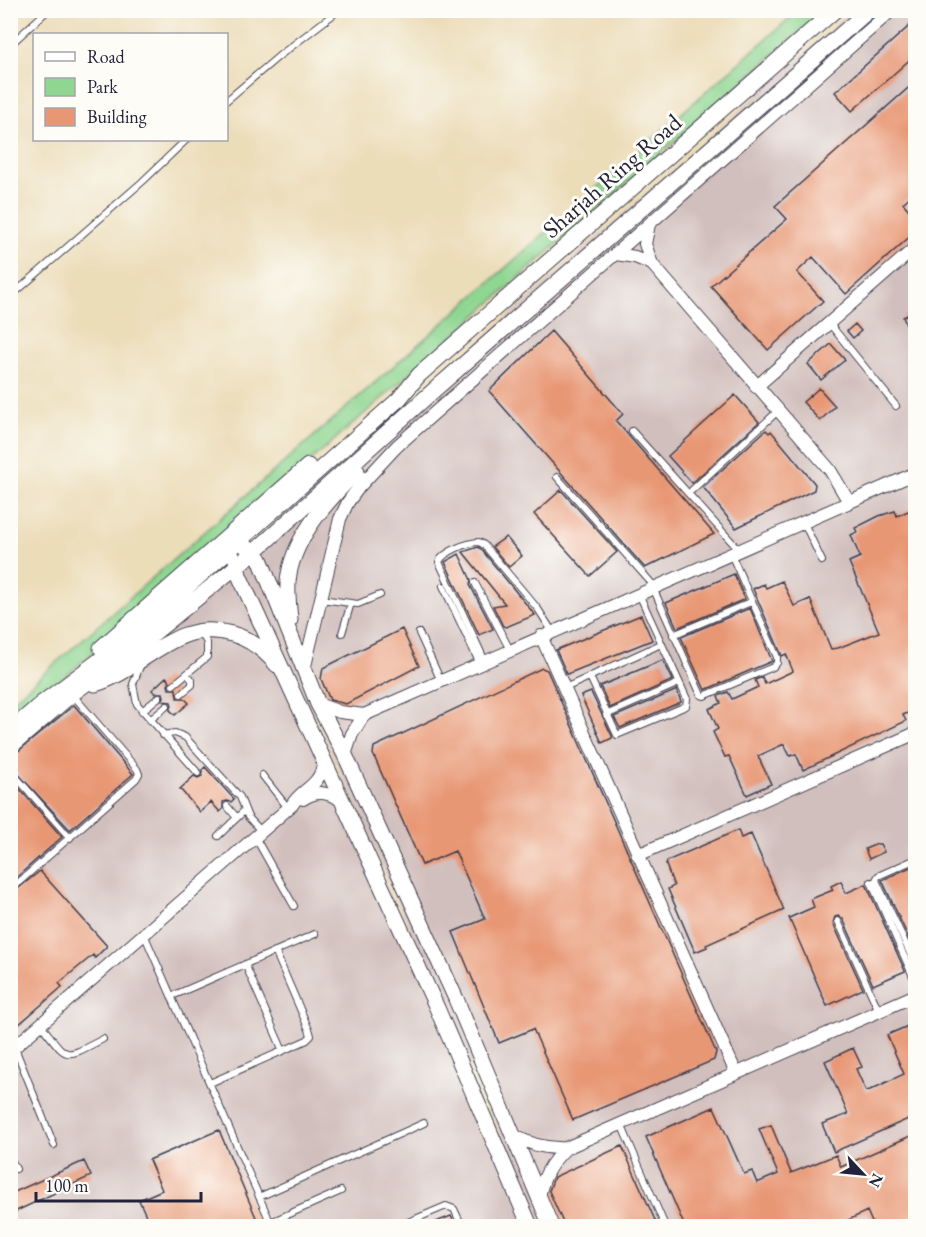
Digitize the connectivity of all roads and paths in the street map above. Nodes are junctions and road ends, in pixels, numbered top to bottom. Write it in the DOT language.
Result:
graph roads {
  1 [pos="48,10"];
  2 [pos="339,10"];
  3 [pos="836,10"];
  4 [pos="869,10"];
  5 [pos="892,10"];
  6 [pos="10,45"];
  7 [pos="228,99"];
  8 [pos="185,141"];
  9 [pos="649,224"];
  10 [pos="915,247"];
  11 [pos="616,254"];
  12 [pos="652,264"];
  13 [pos="10,297"];
  14 [pos="829,323"];
  15 [pos="419,375"];
  16 [pos="756,387"];
  17 [pos="433,391"];
  18 [pos="896,406"];
  19 [pos="778,411"];
  20 [pos="632,431"];
  21 [pos="915,473"];
  22 [pos="557,477"];
  23 [pos="692,490"];
  24 [pos="849,502"];
  25 [pos="803,522"];
  26 [pos="242,546"];
  27 [pos="735,552"];
  28 [pos="822,561"];
  29 [pos="236,567"];
  30 [pos="475,583"];
  31 [pos="443,586"];
  32 [pos="654,587"];
  33 [pos="639,594"];
  34 [pos="380,595"];
  35 [pos="320,599"];
  36 [pos="751,602"];
  37 [pos="351,603"];
  38 [pos="198,631"];
  39 [pos="342,633"];
  40 [pos="419,633"];
  41 [pos="547,634"];
  42 [pos="673,635"];
  43 [pos="661,644"];
  44 [pos="510,650"];
  45 [pos="297,653"];
  46 [pos="144,657"];
  47 [pos="482,662"];
  48 [pos="304,670"];
  49 [pos="187,674"];
  50 [pos="286,676"];
  51 [pos="590,677"];
  52 [pos="441,681"];
  53 [pos="679,683"];
  54 [pos="173,685"];
  55 [pos="564,688"];
  56 [pos="77,689"];
  57 [pos="181,694"];
  58 [pos="159,697"];
  59 [pos="42,703"];
  60 [pos="318,704"];
  61 [pos="167,706"];
  62 [pos="142,711"];
  63 [pos="364,715"];
  64 [pos="606,715"];
  65 [pos="150,720"];
  66 [pos="10,730"];
  67 [pos="915,733"];
  68 [pos="163,735"];
  69 [pos="10,747"];
  70 [pos="345,755"];
  71 [pos="324,763"];
  72 [pos="10,770"];
  73 [pos="198,773"];
  74 [pos="262,775"];
  75 [pos="341,800"];
  76 [pos="227,806"];
  77 [pos="290,807"];
  78 [pos="245,810"];
  79 [pos="237,818"];
  80 [pos="258,834"];
  81 [pos="218,836"];
  82 [pos="70,838"];
  83 [pos="638,855"];
  84 [pos="915,859"];
  85 [pos="871,882"];
  86 [pos="10,890"];
  87 [pos="294,906"];
  88 [pos="838,921"];
  89 [pos="144,933"];
  90 [pos="315,934"];
  91 [pos="275,951"];
  92 [pos="914,958"];
  93 [pos="245,964"];
  94 [pos="915,966"];
  95 [pos="915,983"];
  96 [pos="915,995"];
  97 [pos="172,996"];
  98 [pos="879,1011"];
  99 [pos="40,1024"];
  100 [pos="103,1039"];
  101 [pos="13,1049"];
  102 [pos="282,1051"];
  103 [pos="736,1073"];
  104 [pos="210,1083"];
  105 [pos="424,1123"];
  106 [pos="621,1124"];
  107 [pos="513,1135"];
  108 [pos="54,1146"];
  109 [pos="566,1148"];
  110 [pos="10,1157"];
  111 [pos="16,1169"];
  112 [pos="341,1191"];
  113 [pos="259,1197"];
  114 [pos="539,1200"];
  115 [pos="272,1224"];
  116 [pos="399,1227"];
  117 [pos="462,1227"];
  118 [pos="530,1227"];
  119 [pos="551,1227"];
  120 [pos="665,1227"];
  1 -- 6 [label="lane"];
  2 -- 7 [label="lane"];
  3 -- 15 [label="street, Sharjah Ring Road"];
  4 -- 17 [label="street"];
  5 -- 9 [label="street"];
  8 -- 13 [label="lane"];
  9 -- 11 [label="street"];
  9 -- 12 [label="street"];
  10 -- 14 [label="street"];
  11 -- 12 [label="street"];
  11 -- 35 [label="street"];
  12 -- 16 [label="street"];
  14 -- 16 [label="street"];
  14 -- 18 [label="lane"];
  15 -- 26 [label="street"];
  15 -- 59 [label="street"];
  16 -- 19 [label="street"];
  17 -- 26 [label="street"];
  17 -- 45 [label="street"];
  19 -- 23 [label="lane"];
  19 -- 24 [label="street"];
  20 -- 27 [label="lane"];
  21 -- 24 [label="street"];
  22 -- 32 [label="lane"];
  24 -- 25 [label="street"];
  25 -- 27 [label="street"];
  25 -- 28 [label="lane"];
  26 -- 29 [label="street"];
  26 -- 45 [label="street"];
  26 -- 59 [label="street"];
  27 -- 32 [label="street"];
  27 -- 36 [label="lane"];
  29 -- 50 [label="street"];
  29 -- 56 [label="street"];
  30 -- 44 [label="lane"];
  31 -- 47 [label="lane"];
  32 -- 33 [label="street"];
  32 -- 42 [label="lane"];
  33 -- 41 [label="street"];
  33 -- 43 [label="lane"];
  34 -- 37 [label="lane"];
  35 -- 37 [label="lane"];
  35 -- 48 [label="street"];
  36 -- 42 [label="lane"];
  36 -- 42 [label="lane"];
  37 -- 39 [label="lane"];
  38 -- 46 [label="street"];
  38 -- 49 [label="lane"];
  38 -- 50 [label="street"];
  40 -- 52 [label="lane"];
  41 -- 44 [label="street"];
  41 -- 47 [label="lane"];
  41 -- 55 [label="street"];
  43 -- 51 [label="lane"];
  43 -- 53 [label="lane"];
  44 -- 47 [label="street"];
  45 -- 48 [label="street"];
  46 -- 56 [label="street"];
  46 -- 62 [label="lane"];
  47 -- 52 [label="street"];
  48 -- 60 [label="street"];
  49 -- 54 [label="lane"];
  49 -- 57 [label="lane"];
  50 -- 71 [label="street"];
  51 -- 55 [label="lane"];
  51 -- 64 [label="lane"];
  52 -- 63 [label="street"];
  53 -- 64 [label="lane"];
  53 -- 64 [label="lane"];
  55 -- 83 [label="street"];
  56 -- 69 [label="street"];
  56 -- 82 [label="lane"];
  58 -- 62 [label="lane"];
  59 -- 66 [label="street"];
  60 -- 63 [label="street"];
  60 -- 70 [label="street"];
  61 -- 65 [label="lane"];
  62 -- 65 [label="lane"];
  63 -- 70 [label="street"];
  65 -- 68 [label="lane"];
  67 -- 83 [label="street"];
  68 -- 73 [label="lane"];
  68 -- 78 [label="lane"];
  70 -- 107 [label="street"];
  71 -- 75 [label="street"];
  71 -- 77 [label="street"];
  72 -- 82 [label="lane"];
  74 -- 77 [label="lane"];
  75 -- 77 [label="street"];
  75 -- 118 [label="street"];
  76 -- 79 [label="lane"];
  77 -- 80 [label="street"];
  78 -- 79 [label="lane"];
  78 -- 80 [label="lane"];
  79 -- 81 [label="lane"];
  80 -- 87 [label="lane"];
  80 -- 89 [label="street"];
  82 -- 86 [label="lane"];
  83 -- 103 [label="street"];
  84 -- 92 [label="lane"];
  85 -- 95 [label="lane"];
  88 -- 98 [label="lane"];
  89 -- 97 [label="lane"];
  89 -- 99 [label="street"];
  90 -- 91 [label="lane"];
  91 -- 93 [label="lane"];
  91 -- 102 [label="lane"];
  92 -- 94 [label="lane"];
  93 -- 97 [label="lane"];
  93 -- 102 [label="lane"];
  96 -- 98 [label="street"];
  97 -- 104 [label="lane"];
  98 -- 103 [label="street"];
  99 -- 100 [label="lane"];
  99 -- 101 [label="street"];
  101 -- 108 [label="lane"];
  102 -- 104 [label="lane"];
  103 -- 106 [label="street"];
  104 -- 113 [label="lane"];
  105 -- 113 [label="lane"];
  106 -- 109 [label="street"];
  106 -- 120 [label="lane"];
  107 -- 109 [label="street"];
  107 -- 114 [label="street"];
  109 -- 114 [label="street"];
  110 -- 111 [label="lane"];
  112 -- 115 [label="lane"];
  113 -- 115 [label="lane"];
  114 -- 119 [label="street"];
  116 -- 117 [label="lane"];
}
